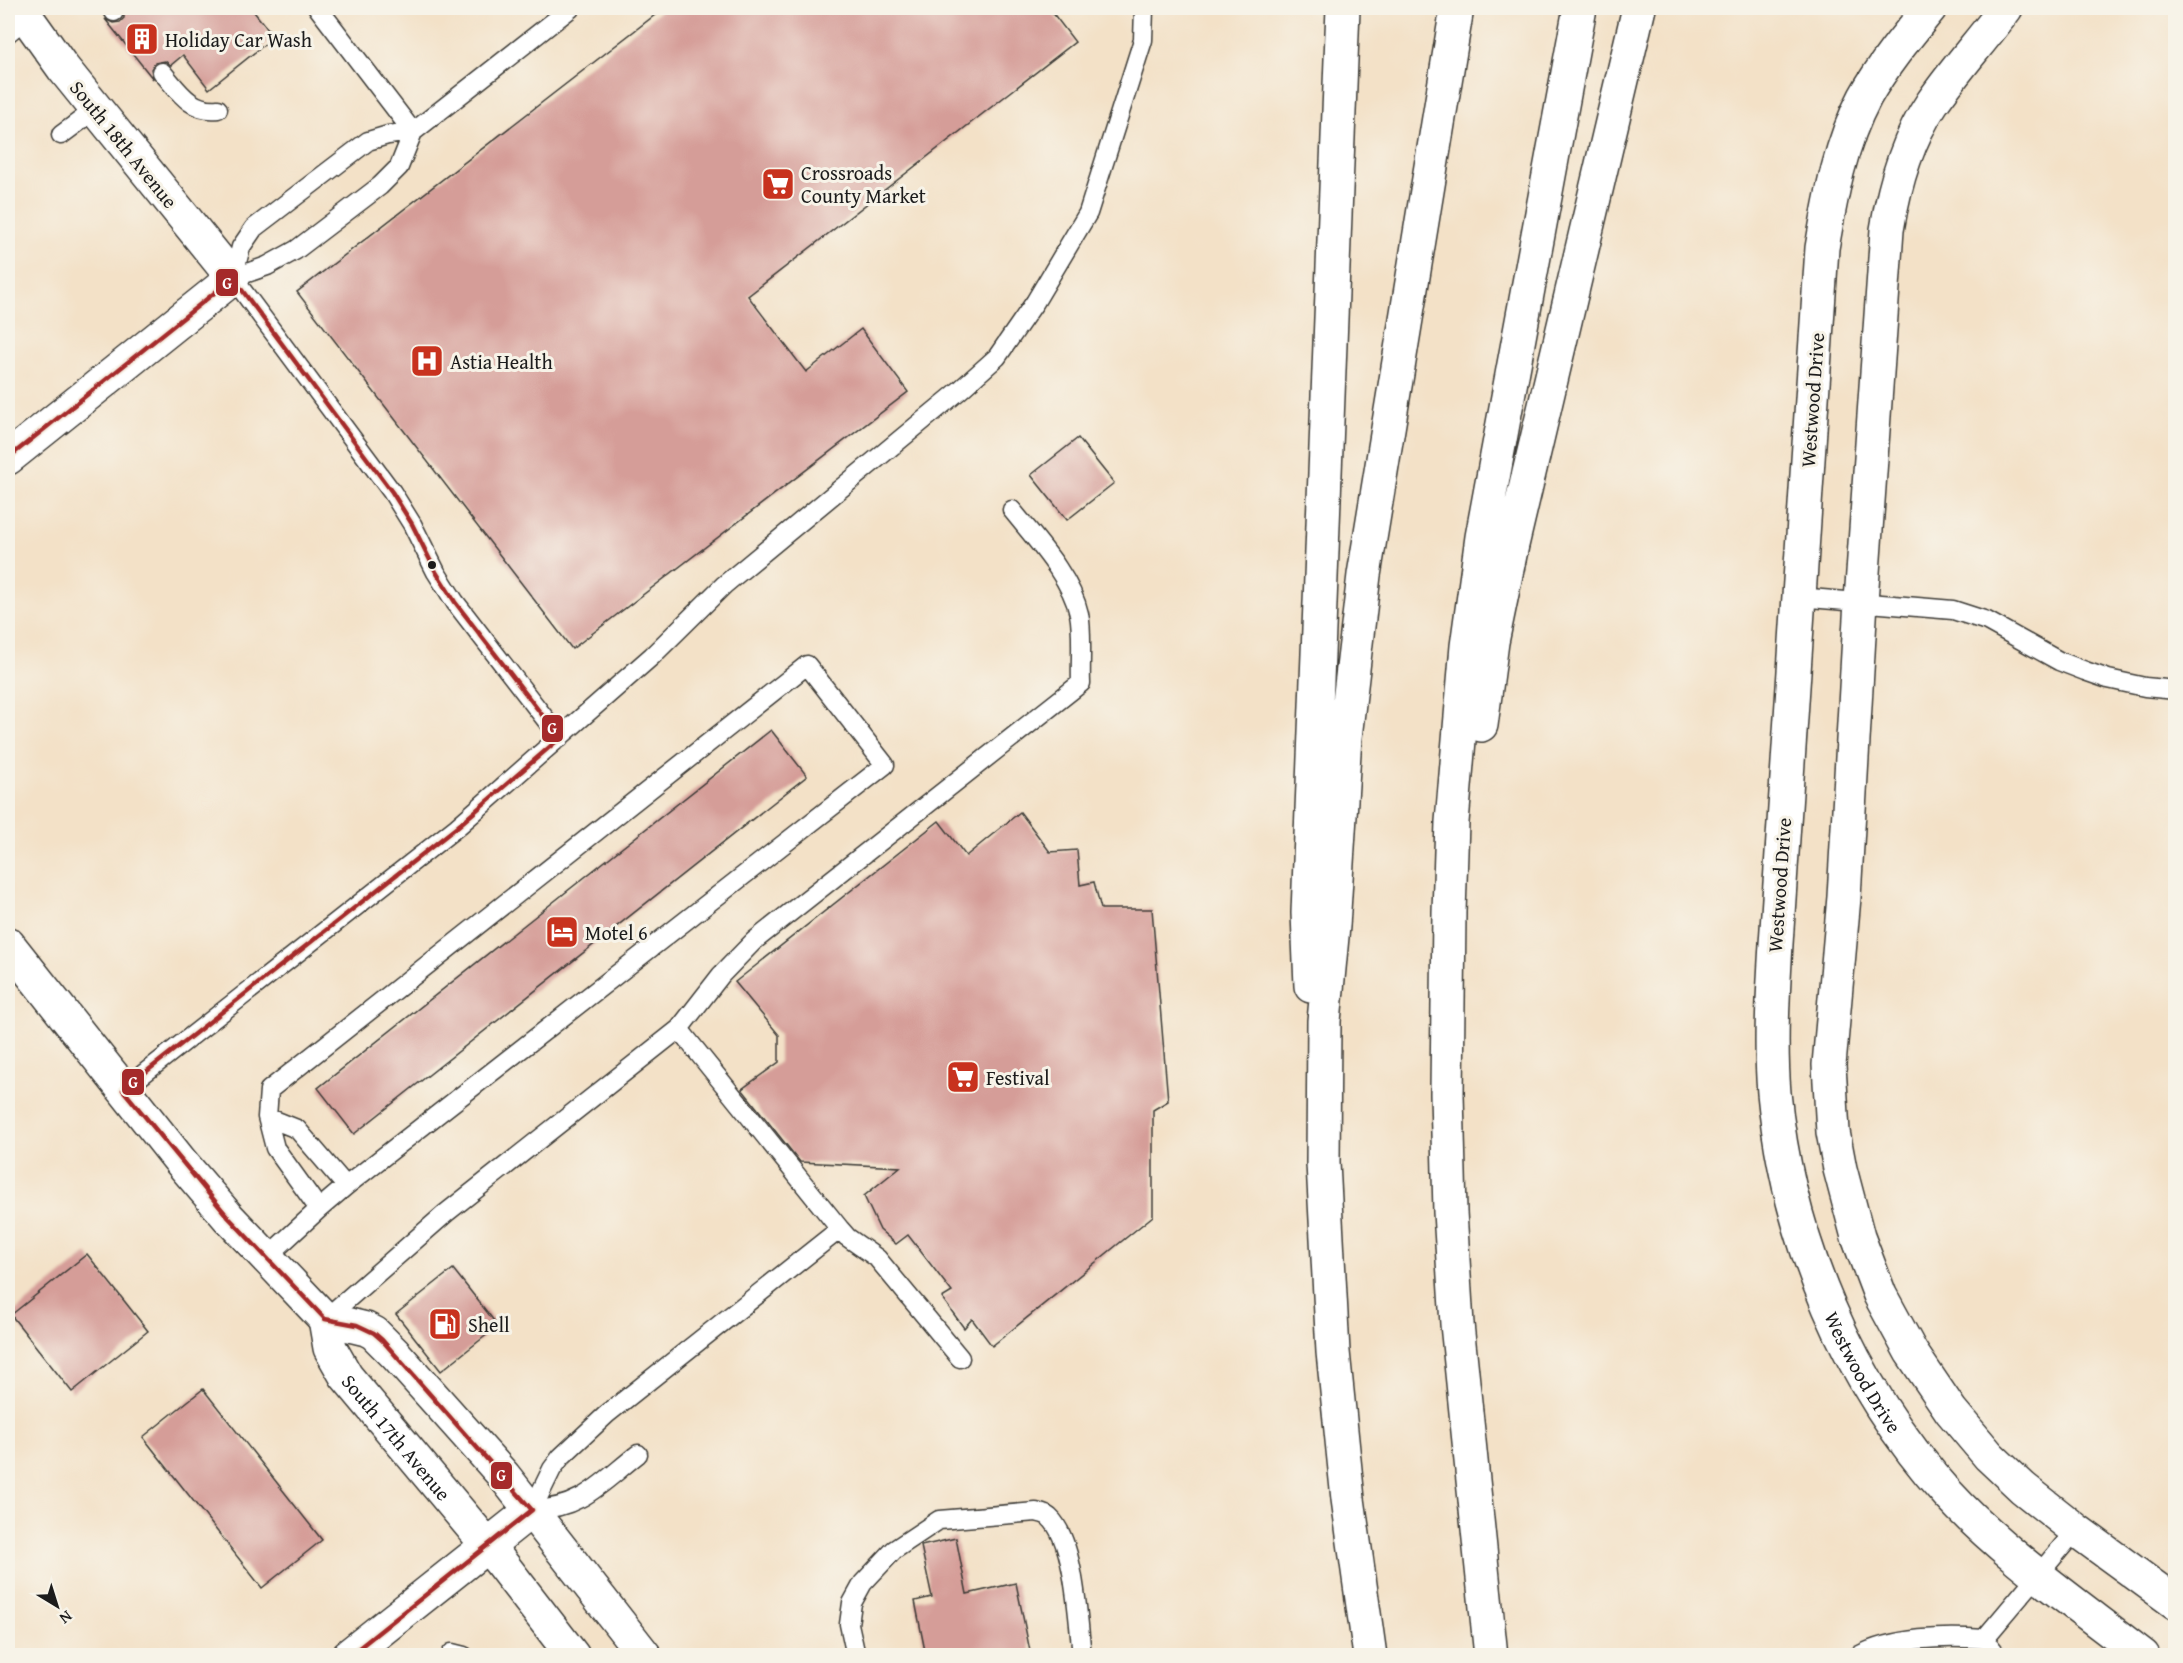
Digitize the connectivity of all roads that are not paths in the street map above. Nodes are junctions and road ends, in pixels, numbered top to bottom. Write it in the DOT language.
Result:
graph roads {
  1 [pos="318,8"];
  2 [pos="571,8"];
  3 [pos="1144,8"];
  4 [pos="1343,8"];
  5 [pos="1457,8"];
  6 [pos="1581,8"];
  7 [pos="1639,8"];
  8 [pos="1930,8"];
  9 [pos="2006,8"];
  10 [pos="18,20"];
  11 [pos="162,72"];
  12 [pos="96,109"];
  13 [pos="218,109"];
  14 [pos="413,132"];
  15 [pos="61,135"];
  16 [pos="233,278"];
  17 [pos="8,458"];
  18 [pos="1012,510"];
  19 [pos="1798,597"];
  20 [pos="1861,601"];
  21 [pos="2175,690"];
  22 [pos="560,738"];
  23 [pos="8,944"];
  24 [pos="1449,977"];
  25 [pos="679,1029"];
  26 [pos="1322,1052"];
  27 [pos="123,1090"];
  28 [pos="267,1117"];
  29 [pos="346,1186"];
  30 [pos="319,1209"];
  31 [pos="840,1229"];
  32 [pos="266,1258"];
  33 [pos="325,1319"];
  34 [pos="960,1358"];
  35 [pos="638,1454"];
  36 [pos="532,1510"];
  37 [pos="2076,1530"];
  38 [pos="488,1546"];
  39 [pos="1482,1562"];
  40 [pos="2038,1575"];
  41 [pos="2175,1603"];
  42 [pos="1984,1639"];
  43 [pos="348,1656"];
  44 [pos="450,1656"];
  45 [pos="464,1656"];
  46 [pos="573,1656"];
  47 [pos="645,1656"];
  48 [pos="856,1656"];
  49 [pos="1082,1656"];
  50 [pos="1370,1656"];
  51 [pos="1491,1656"];
  52 [pos="1508,1656"];
  53 [pos="1858,1656"];
  54 [pos="1998,1656"];
  55 [pos="2143,1656"];
  1 -- 14 [label="lane"];
  2 -- 14 [label="lane"];
  3 -- 22 [label="lane"];
  4 -- 26 [label="main road"];
  5 -- 26 [label="main road"];
  6 -- 24 [label="main road"];
  7 -- 24 [label="main road"];
  8 -- 19 [label="main road, Westwood Drive"];
  9 -- 20 [label="main road"];
  10 -- 12 [label="main road, South 18th Avenue"];
  11 -- 13 [label="lane"];
  12 -- 15 [label="lane"];
  12 -- 16 [label="main road, South 18th Avenue"];
  14 -- 16 [label="lane"];
  14 -- 16 [label="lane"];
  16 -- 17 [label="main road"];
  16 -- 22 [label="lane"];
  18 -- 25 [label="lane"];
  19 -- 20 [label="lane"];
  19 -- 40 [label="main road, Westwood Drive"];
  20 -- 21 [label="lane"];
  20 -- 37 [label="main road"];
  22 -- 27 [label="lane"];
  23 -- 27 [label="main road"];
  24 -- 39 [label="main road"];
  25 -- 31 [label="lane"];
  25 -- 33 [label="lane"];
  26 -- 50 [label="main road"];
  27 -- 32 [label="main road"];
  28 -- 29 [label="lane"];
  28 -- 29 [label="lane"];
  28 -- 30 [label="lane"];
  29 -- 30 [label="lane"];
  30 -- 32 [label="lane"];
  31 -- 34 [label="lane"];
  31 -- 36 [label="lane"];
  32 -- 33 [label="main road"];
  33 -- 36 [label="main road"];
  33 -- 38 [label="main road, South 17th Avenue"];
  35 -- 36 [label="lane"];
  36 -- 38 [label="main road"];
  36 -- 47 [label="main road"];
  37 -- 40 [label="lane"];
  37 -- 41 [label="main road"];
  38 -- 43 [label="main road"];
  38 -- 46 [label="main road, South 17th Avenue"];
  39 -- 51 [label="main road"];
  39 -- 52 [label="main road"];
  40 -- 42 [label="lane"];
  40 -- 55 [label="main road, Westwood Drive"];
  42 -- 53 [label="lane"];
  42 -- 54 [label="lane"];
  44 -- 45 [label="lane"];
  48 -- 49 [label="lane"];
}
